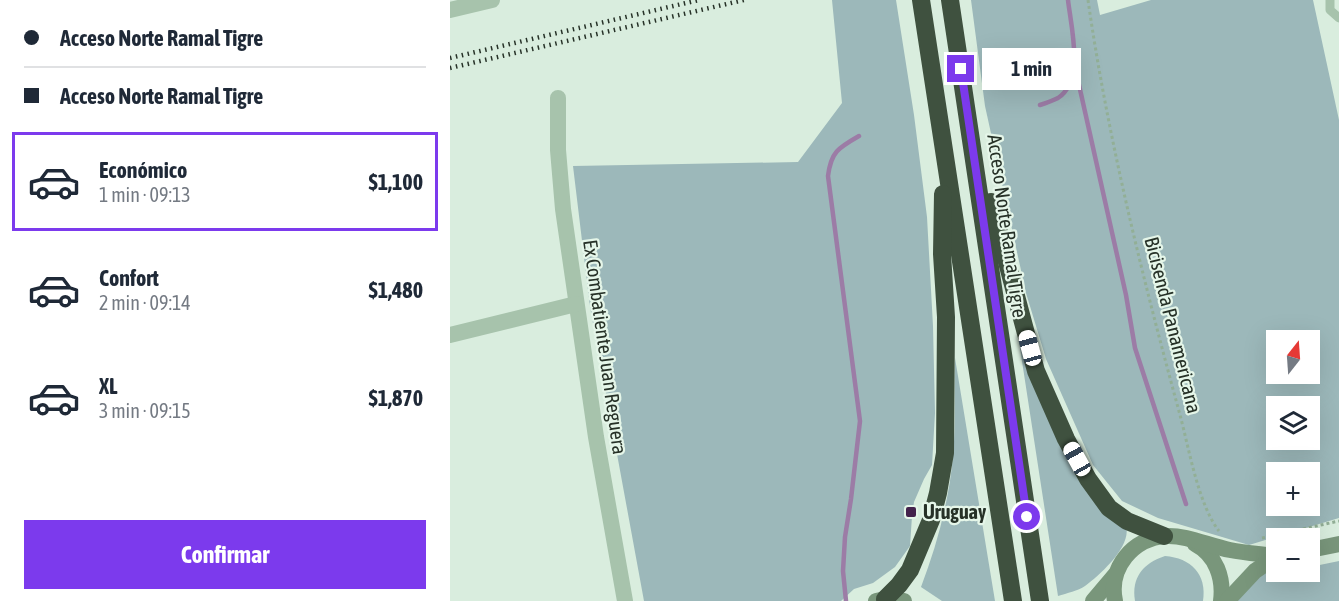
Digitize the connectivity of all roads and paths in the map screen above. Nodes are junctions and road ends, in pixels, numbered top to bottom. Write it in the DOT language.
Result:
graph roads {
  1 [pos="492,0"];
  2 [pos="921,0"];
  3 [pos="950,0"];
  4 [pos="1088,0"];
  5 [pos="1330,0"];
  6 [pos="450,10"];
  7 [pos="1339,18"];
  8 [pos="558,98"];
  9 [pos="971,134"];
  10 [pos="943,138"];
  11 [pos="576,304"];
  12 [pos="450,335"];
  13 [pos="1339,521"];
  14 [pos="1224,535"];
  15 [pos="1164,536"];
  16 [pos="1258,538"];
  17 [pos="1189,540"];
  18 [pos="1339,544"];
  19 [pos="1320,548"];
  20 [pos="1266,555"];
  21 [pos="1266,563"];
  22 [pos="1115,575"];
  23 [pos="880,600"];
  24 [pos="625,601"];
  25 [pos="904,601"];
  26 [pos="1013,601"];
  27 [pos="1040,601"];
  28 [pos="1093,601"];
  29 [pos="1115,601"];
  30 [pos="1221,601"];
  31 [pos="1227,601"];
  1 -- 6 [label="street"];
  2 -- 10 [label="highway"];
  3 -- 9 [label="highway, Acceso Norte Ramal Tigre"];
  4 -- 14 [label="path, Bicisenda Panamericana"];
  5 -- 7 [label="lane"];
  8 -- 11 [label="street, Ex Combatiente Juan Reguera"];
  9 -- 15 [label="highway"];
  9 -- 27 [label="highway, Acceso Norte Ramal Tigre"];
  10 -- 23 [label="highway"];
  10 -- 26 [label="highway"];
  11 -- 12 [label="street"];
  11 -- 24 [label="street, Ex Combatiente Juan Reguera"];
  13 -- 16 [label="path"];
  15 -- 17 [label="main road"];
  15 -- 22 [label="main road"];
  17 -- 20 [label="main road"];
  17 -- 30 [label="main road"];
  18 -- 19 [label="main road"];
  21 -- 31 [label="main road"];
  22 -- 28 [label="main road"];
  22 -- 29 [label="main road"];
  23 -- 25 [label="main road"];
}
